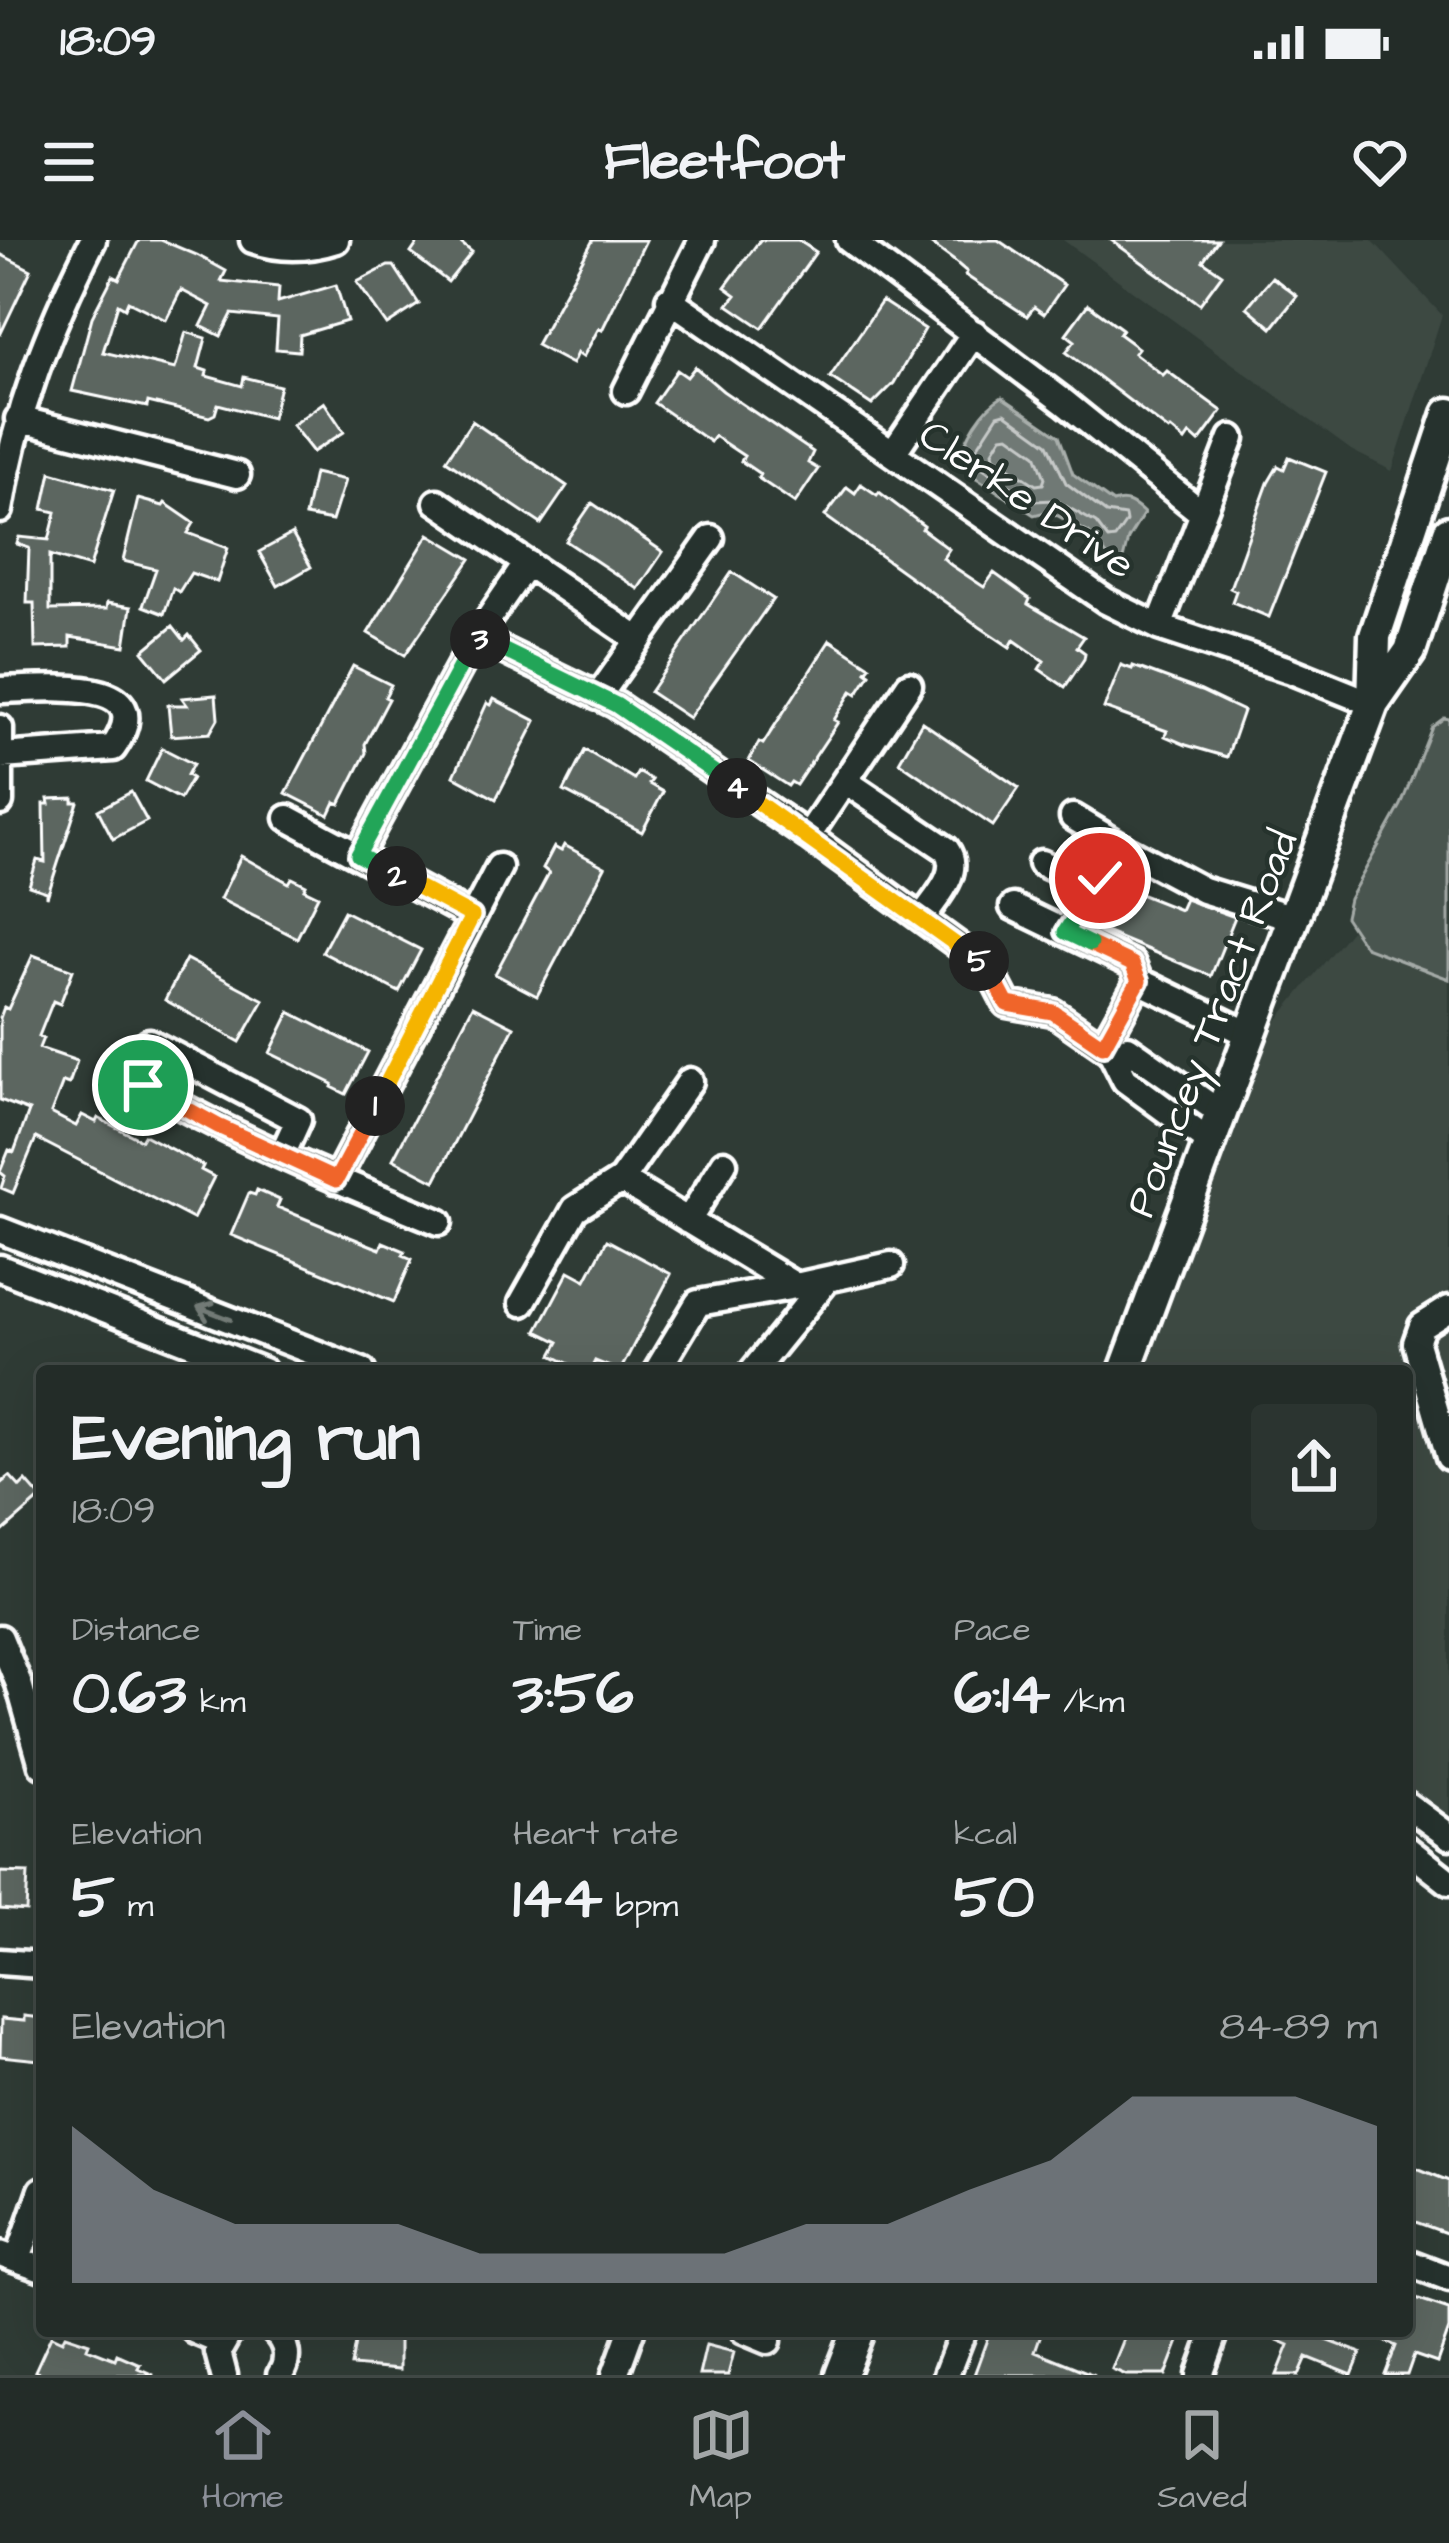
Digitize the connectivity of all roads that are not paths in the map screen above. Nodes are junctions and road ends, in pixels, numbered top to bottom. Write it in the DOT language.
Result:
graph roads {
  1 [pos="93,240"];
  2 [pos="253,240"];
  3 [pos="336,240"];
  4 [pos="702,240"];
  5 [pos="849,240"];
  6 [pos="670,299"];
  7 [pos="974,333"];
  8 [pos="626,391"];
  9 [pos="1449,414"];
  10 [pos="18,419"];
  11 [pos="1232,438"];
  12 [pos="892,453"];
  13 [pos="237,476"];
  14 [pos="437,502"];
  15 [pos="0,509"];
  16 [pos="1203,514"];
  17 [pos="1449,532"];
  18 [pos="711,538"];
  19 [pos="527,563"];
  20 [pos="1159,627"];
  21 [pos="476,637"];
  22 [pos="638,640"];
  23 [pos="909,685"];
  24 [pos="0,690"];
  25 [pos="598,697"];
  26 [pos="1373,704"];
  27 [pos="0,728"];
  28 [pos="2,756"];
  29 [pos="845,781"];
  30 [pos="0,802"];
  31 [pos="1073,817"];
  32 [pos="288,818"];
  33 [pos="808,836"];
  34 [pos="1126,850"];
  35 [pos="358,855"];
  36 [pos="1041,863"];
  37 [pos="500,867"];
  38 [pos="1094,887"];
  39 [pos="1013,907"];
  40 [pos="472,916"];
  41 [pos="922,918"];
  42 [pos="1294,918"];
  43 [pos="1065,932"];
  44 [pos="1139,981"];
  45 [pos="1249,1034"];
  46 [pos="1107,1049"];
  47 [pos="690,1081"];
  48 [pos="1214,1126"];
  49 [pos="282,1155"];
  50 [pos="724,1163"];
  51 [pos="336,1180"];
  52 [pos="620,1180"];
  53 [pos="688,1221"];
  54 [pos="439,1222"];
  55 [pos="0,1230"];
  56 [pos="891,1265"];
  57 [pos="0,1268"];
  58 [pos="826,1282"];
  59 [pos="796,1286"];
  60 [pos="522,1303"];
  61 [pos="1449,1310"];
  62 [pos="248,1365"];
  63 [pos="347,1365"];
  64 [pos="661,1365"];
  65 [pos="758,1365"];
  66 [pos="1127,1365"];
  67 [pos="1449,1457"];
  68 [pos="0,1638"];
  69 [pos="36,1744"];
  70 [pos="1413,1809"];
  71 [pos="1449,1836"];
  72 [pos="1413,1855"];
  73 [pos="1449,1882"];
  74 [pos="0,1962"];
  75 [pos="36,1965"];
  76 [pos="36,2202"];
  77 [pos="9,2256"];
  78 [pos="1413,2264"];
  79 [pos="1449,2278"];
  80 [pos="226,2337"];
  81 [pos="278,2337"];
  82 [pos="629,2337"];
  83 [pos="758,2337"];
  84 [pos="856,2337"];
  85 [pos="961,2337"];
  86 [pos="1214,2337"];
  87 [pos="768,2341"];
  88 [pos="224,2375"];
  89 [pos="280,2375"];
  90 [pos="615,2375"];
  91 [pos="841,2375"];
  92 [pos="946,2375"];
  93 [pos="1200,2375"];
  1 -- 10 [label="street"];
  2 -- 3 [label="street"];
  4 -- 6 [label="street"];
  5 -- 7 [label="street"];
  6 -- 8 [label="street"];
  6 -- 12 [label="street, Clerke Drive"];
  7 -- 12 [label="street"];
  7 -- 16 [label="street"];
  9 -- 26 [label="main road, Pouncey Tract Road"];
  10 -- 13 [label="street"];
  10 -- 15 [label="street"];
  11 -- 16 [label="street"];
  12 -- 20 [label="street, Clerke Drive"];
  14 -- 19 [label="street"];
  16 -- 20 [label="street"];
  17 -- 26 [label="main road, Pouncey Tract Road"];
  18 -- 22 [label="street"];
  19 -- 21 [label="street"];
  19 -- 22 [label="street"];
  20 -- 26 [label="street, Clerke Drive"];
  21 -- 25 [label="street"];
  21 -- 35 [label="street"];
  22 -- 25 [label="street"];
  23 -- 29 [label="street"];
  24 -- 28 [label="street"];
  25 -- 33 [label="street"];
  26 -- 42 [label="main road, Pouncey Tract Road"];
  27 -- 28 [label="street"];
  28 -- 30 [label="street"];
  29 -- 33 [label="street"];
  29 -- 41 [label="street"];
  31 -- 34 [label="street"];
  32 -- 35 [label="street"];
  33 -- 41 [label="street"];
  34 -- 38 [label="street"];
  34 -- 42 [label="street"];
  35 -- 40 [label="street"];
  36 -- 38 [label="street"];
  37 -- 40 [label="street"];
  38 -- 43 [label="street"];
  39 -- 43 [label="street"];
  40 -- 51 [label="street"];
  41 -- 46 [label="street"];
  42 -- 45 [label="main road, Pouncey Tract Road"];
  43 -- 44 [label="street"];
  44 -- 45 [label="street"];
  44 -- 46 [label="street"];
  45 -- 48 [label="main road, Pouncey Tract Road"];
  46 -- 48 [label="street"];
  47 -- 52 [label="street"];
  48 -- 66 [label="main road, Pouncey Tract Road"];
  49 -- 49 [label="street"];
  49 -- 51 [label="street"];
  50 -- 53 [label="street"];
  51 -- 54 [label="street"];
  52 -- 53 [label="street"];
  52 -- 60 [label="street"];
  53 -- 59 [label="street"];
  63 -- 55 [label="street, one-way"];
  56 -- 58 [label="street"];
  57 -- 62 [label="street"];
  58 -- 59 [label="street"];
  58 -- 65 [label="street"];
  59 -- 64 [label="street"];
  61 -- 67 [label="street"];
  68 -- 69 [label="street"];
  70 -- 71 [label="street"];
  72 -- 73 [label="street"];
  74 -- 75 [label="street"];
  76 -- 77 [label="street"];
  78 -- 79 [label="street"];
  80 -- 88 [label="street"];
  81 -- 89 [label="street"];
  82 -- 90 [label="street"];
  83 -- 87 [label="street"];
  84 -- 91 [label="main road"];
  85 -- 92 [label="street"];
  86 -- 93 [label="street"];
}
